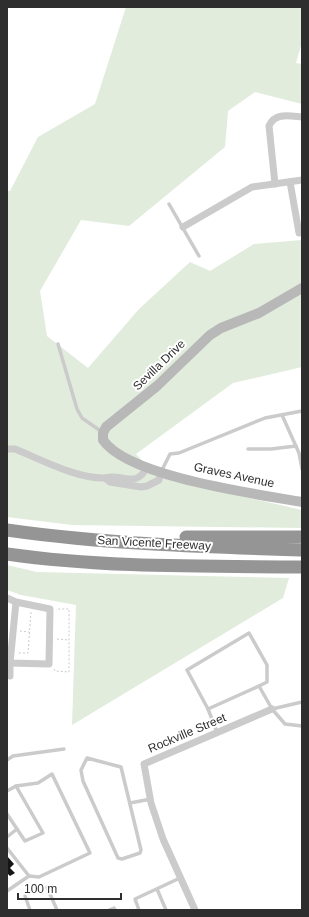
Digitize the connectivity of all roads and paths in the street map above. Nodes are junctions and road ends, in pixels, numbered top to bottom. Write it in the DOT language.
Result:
graph roads {
  1 [pos="302,117"];
  2 [pos="302,180"];
  3 [pos="290,182"];
  4 [pos="275,184"];
  5 [pos="170,204"];
  6 [pos="183,227"];
  7 [pos="300,233"];
  8 [pos="199,256"];
  9 [pos="302,288"];
  10 [pos="58,344"];
  11 [pos="302,411"];
  12 [pos="282,415"];
  13 [pos="103,433"];
  14 [pos="296,446"];
  15 [pos="7,449"];
  16 [pos="248,449"];
  17 [pos="300,453"];
  18 [pos="147,468"];
  19 [pos="302,469"];
  20 [pos="161,472"];
  21 [pos="105,478"];
  22 [pos="302,502"];
  23 [pos="7,530"];
  24 [pos="54,537"];
  25 [pos="302,537"];
  26 [pos="302,550"];
  27 [pos="7,554"];
  28 [pos="282,567"];
  29 [pos="302,567"];
  30 [pos="302,572"];
  31 [pos="7,598"];
  32 [pos="16,602"];
  33 [pos="31,605"];
  34 [pos="50,609"];
  35 [pos="13,630"];
  36 [pos="30,632"];
  37 [pos="50,639"];
  38 [pos="70,640"];
  39 [pos="11,653"];
  40 [pos="10,663"];
  41 [pos="55,671"];
  42 [pos="10,676"];
  43 [pos="259,686"];
  44 [pos="302,702"];
  45 [pos="208,709"];
  46 [pos="272,709"];
  47 [pos="302,726"];
  48 [pos="217,732"];
  49 [pos="64,749"];
  50 [pos="7,760"];
  51 [pos="16,786"];
  52 [pos="7,791"];
  53 [pos="151,799"];
  54 [pos="130,803"];
  55 [pos="7,814"];
  56 [pos="17,829"];
  57 [pos="7,837"];
  58 [pos="7,848"];
  59 [pos="29,876"];
  60 [pos="180,878"];
  61 [pos="47,887"];
  62 [pos="157,889"];
  63 [pos="7,891"];
  64 [pos="25,896"];
  65 [pos="30,910"];
  66 [pos="57,910"];
  67 [pos="109,910"];
  68 [pos="115,910"];
  69 [pos="139,910"];
  70 [pos="166,910"];
  71 [pos="195,910"];
  1 -- 4 [label="street"];
  2 -- 3 [label="street"];
  3 -- 4 [label="street"];
  3 -- 7 [label="street"];
  4 -- 6 [label="street"];
  5 -- 6 [label="lane"];
  6 -- 8 [label="lane"];
  9 -- 13 [label="street, Sevilla Drive"];
  10 -- 13 [label="lane"];
  11 -- 12 [label="lane"];
  12 -- 14 [label="lane"];
  12 -- 20 [label="lane"];
  13 -- 18 [label="street"];
  14 -- 16 [label="lane"];
  14 -- 17 [label="lane"];
  15 -- 21 [label="street"];
  17 -- 19 [label="lane"];
  18 -- 20 [label="street"];
  18 -- 21 [label="street"];
  20 -- 21 [label="street"];
  20 -- 22 [label="street, Graves Avenue"];
  23 -- 24 [label="highway, San Vicente Freeway"];
  24 -- 25 [label="highway"];
  24 -- 26 [label="highway, San Vicente Freeway"];
  27 -- 28 [label="highway, San Vicente Freeway"];
  28 -- 29 [label="highway, San Vicente Freeway"];
  28 -- 30 [label="highway"];
  31 -- 32 [label="street"];
  32 -- 33 [label="street"];
  32 -- 35 [label="street"];
  33 -- 34 [label="street"];
  33 -- 36 [label="path"];
  34 -- 37 [label="street"];
  34 -- 38 [label="path"];
  35 -- 36 [label="path"];
  35 -- 39 [label="street"];
  36 -- 39 [label="path"];
  37 -- 38 [label="path"];
  37 -- 40 [label="street"];
  38 -- 41 [label="path"];
  39 -- 40 [label="street"];
  40 -- 42 [label="street"];
  43 -- 45 [label="lane"];
  43 -- 45 [label="lane"];
  43 -- 46 [label="lane"];
  44 -- 46 [label="lane"];
  45 -- 48 [label="lane"];
  46 -- 47 [label="lane"];
  46 -- 48 [label="street, Rockville Street"];
  48 -- 53 [label="street, Rockville Street"];
  49 -- 50 [label="lane"];
  51 -- 52 [label="lane"];
  51 -- 56 [label="lane"];
  51 -- 59 [label="lane"];
  53 -- 54 [label="lane"];
  53 -- 60 [label="street, Rockville Street"];
  54 -- 54 [label="lane"];
  55 -- 56 [label="lane"];
  56 -- 57 [label="lane"];
  58 -- 59 [label="lane"];
  59 -- 63 [label="lane"];
  60 -- 62 [label="lane"];
  60 -- 71 [label="street, Rockville Street"];
  61 -- 66 [label="lane"];
  62 -- 69 [label="lane"];
  62 -- 70 [label="lane"];
  64 -- 65 [label="lane"];
  67 -- 68 [label="lane"];
}
